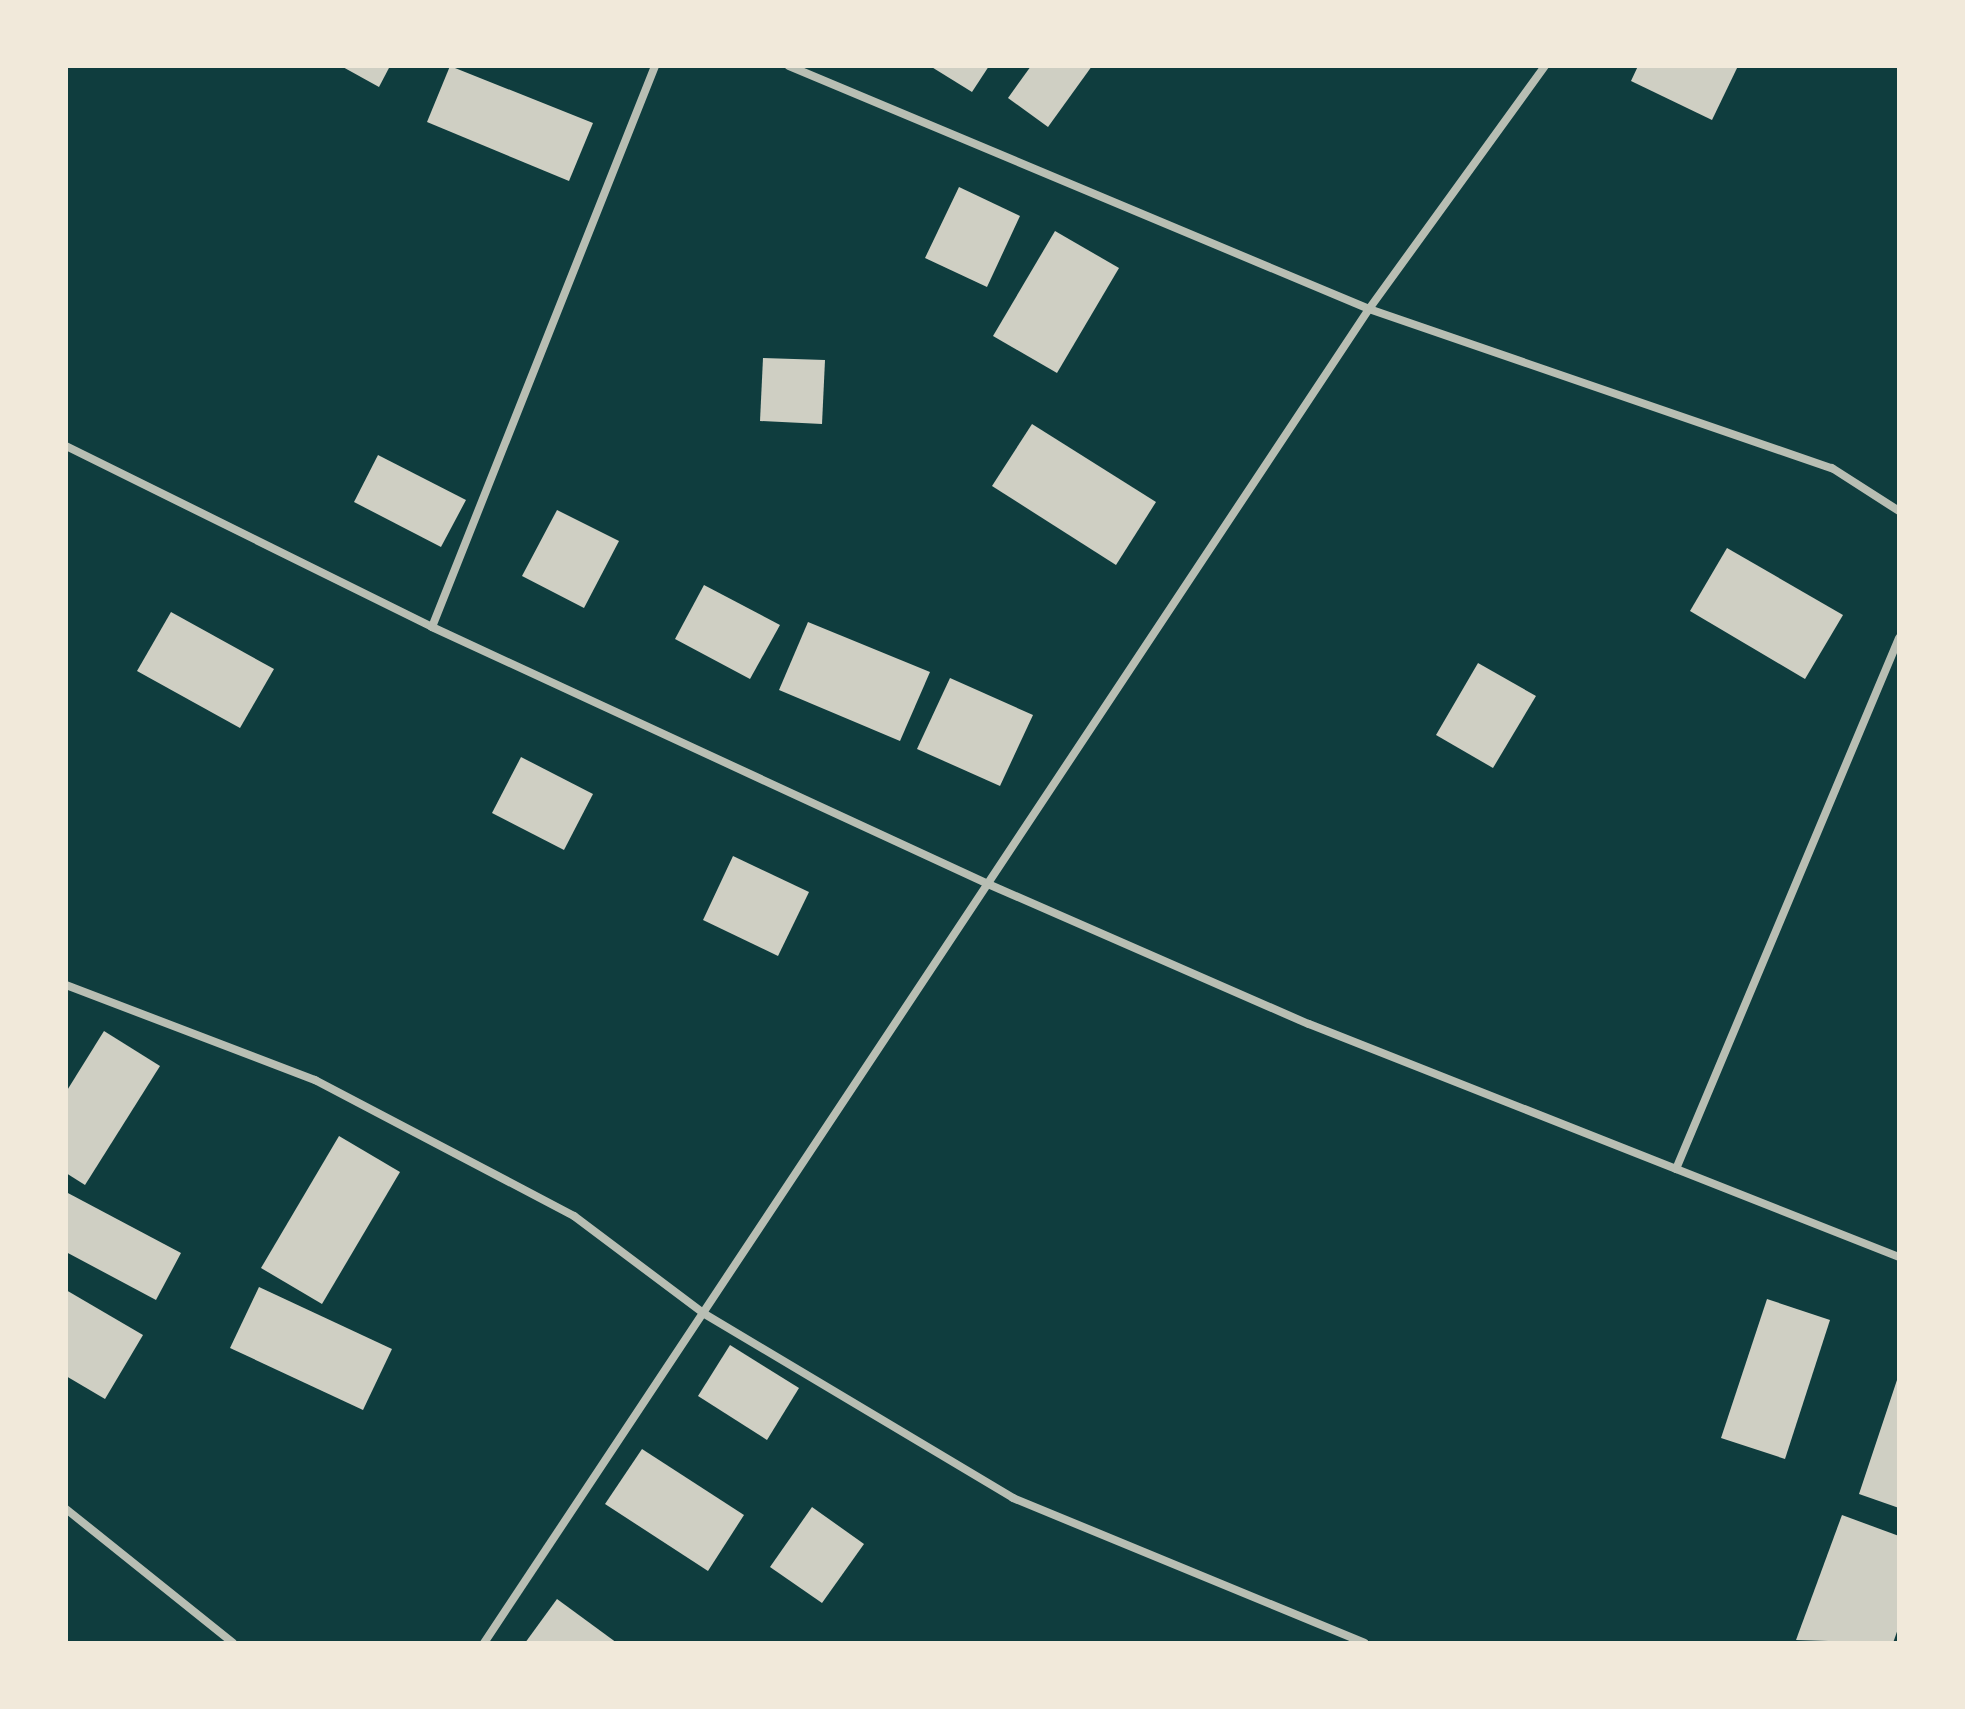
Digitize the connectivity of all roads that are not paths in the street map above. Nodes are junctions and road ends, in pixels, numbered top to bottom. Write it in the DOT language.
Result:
graph roads {
  1 [pos="655,66"];
  2 [pos="789,66"];
  3 [pos="1545,66"];
  4 [pos="1369,309"];
  5 [pos="66,446"];
  6 [pos="1899,511"];
  7 [pos="432,627"];
  8 [pos="1899,638"];
  9 [pos="988,884"];
  10 [pos="66,985"];
  11 [pos="1676,1169"];
  12 [pos="1899,1257"];
  13 [pos="703,1313"];
  14 [pos="66,1509"];
  15 [pos="233,1643"];
  16 [pos="484,1643"];
  17 [pos="1364,1643"];
  1 -- 7 [label="street"];
  2 -- 4 [label="street"];
  3 -- 4 [label="street"];
  4 -- 6 [label="street"];
  4 -- 9 [label="street"];
  5 -- 7 [label="street"];
  7 -- 9 [label="street"];
  8 -- 11 [label="street"];
  9 -- 11 [label="street"];
  9 -- 13 [label="street"];
  10 -- 13 [label="street"];
  11 -- 12 [label="street"];
  13 -- 16 [label="street"];
  13 -- 17 [label="street"];
  14 -- 15 [label="street"];
}
